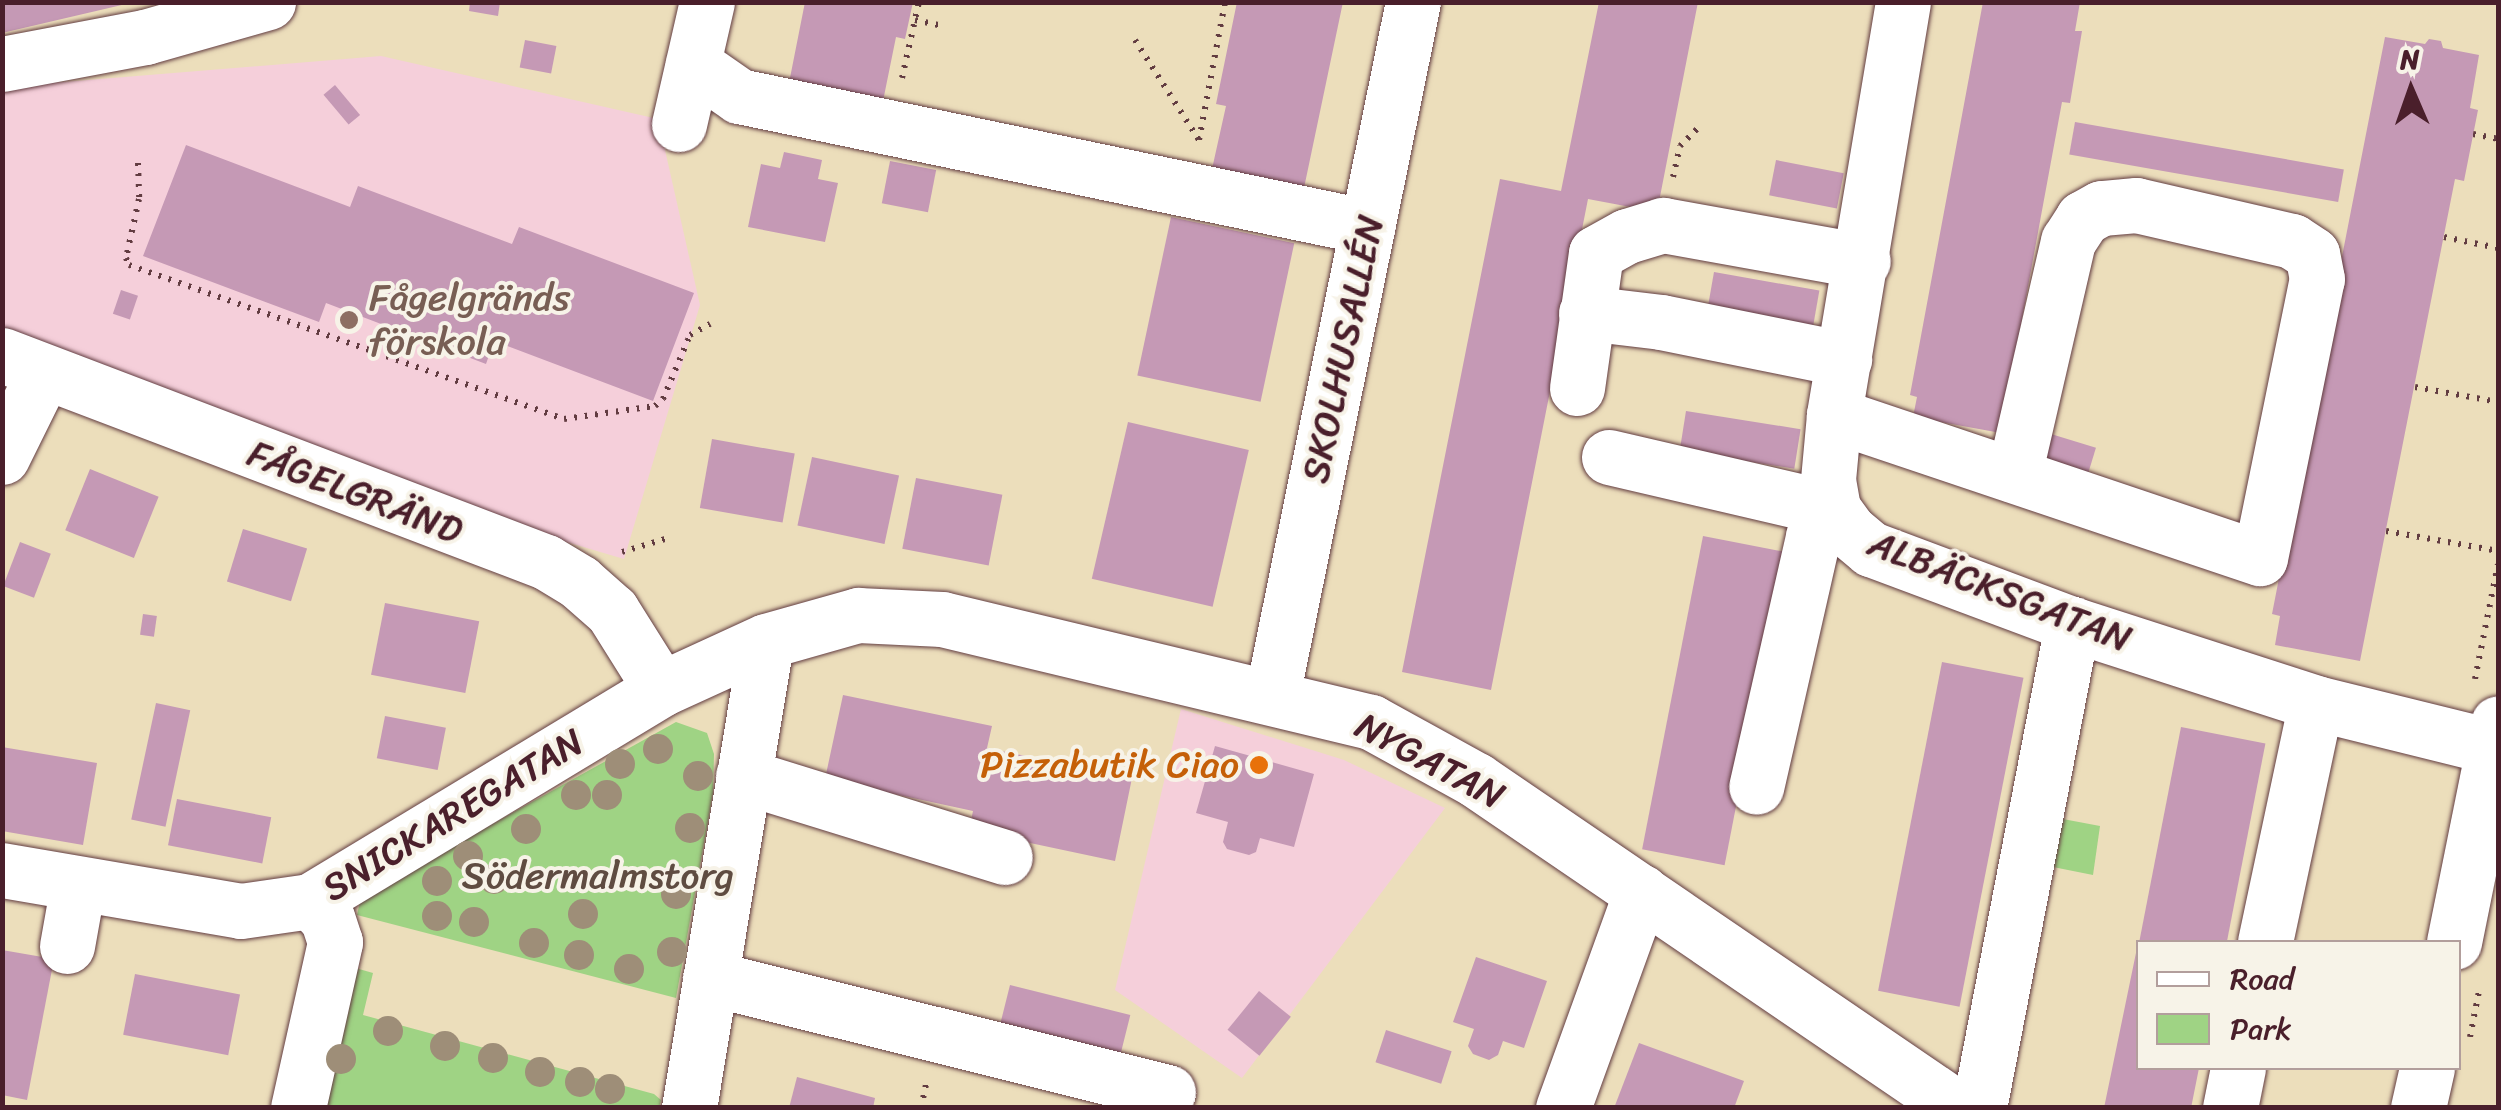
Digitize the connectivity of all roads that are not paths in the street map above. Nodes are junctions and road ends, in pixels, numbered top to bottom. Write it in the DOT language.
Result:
graph roads {
  1 [pos="268,2"];
  2 [pos="1413,2"];
  3 [pos="1903,2"];
  4 [pos="706,3"];
  5 [pos="2,64"];
  6 [pos="693,64"];
  7 [pos="679,124"];
  8 [pos="1368,228"];
  9 [pos="1863,261"];
  10 [pos="1586,313"];
  11 [pos="1844,359"];
  12 [pos="23,363"];
  13 [pos="1577,388"];
  14 [pos="1834,416"];
  15 [pos="2,457"];
  16 [pos="1609,457"];
  17 [pos="2014,475"];
  18 [pos="1832,509"];
  19 [pos="2072,624"];
  20 [pos="766,641"];
  21 [pos="662,689"];
  22 [pos="1272,696"];
  23 [pos="2316,703"];
  24 [pos="2497,739"];
  25 [pos="743,776"];
  26 [pos="1756,787"];
  27 [pos="1005,857"];
  28 [pos="2,870"];
  29 [pos="78,884"];
  30 [pos="1640,892"];
  31 [pos="310,902"];
  32 [pos="2265,940"];
  33 [pos="67,946"];
  34 [pos="2469,957"];
  35 [pos="710,978"];
  36 [pos="2238,1070"];
  37 [pos="2440,1070"];
  38 [pos="1168,1092"];
  39 [pos="298,1108"];
  40 [pos="689,1108"];
  41 [pos="1563,1108"];
  42 [pos="1957,1108"];
  43 [pos="1979,1108"];
  44 [pos="2230,1108"];
  45 [pos="2418,1108"];
  1 -- 5 [label="street"];
  2 -- 8 [label="street, SKOLHUSALLÉN"];
  3 -- 9 [label="street, ALBÄCKSGATAN"];
  4 -- 6 [label="street"];
  6 -- 7 [label="street"];
  6 -- 8 [label="street"];
  8 -- 22 [label="street, SKOLHUSALLÉN"];
  9 -- 10 [label="street"];
  9 -- 11 [label="street, ALBÄCKSGATAN"];
  10 -- 11 [label="street"];
  10 -- 13 [label="street"];
  11 -- 14 [label="street, ALBÄCKSGATAN"];
  12 -- 15 [label="street"];
  12 -- 21 [label="street, FÅGELGRÄND"];
  14 -- 17 [label="street"];
  14 -- 18 [label="street, ALBÄCKSGATAN"];
  16 -- 18 [label="street"];
  17 -- 17 [label="street"];
  18 -- 19 [label="street, ALBÄCKSGATAN"];
  18 -- 26 [label="street"];
  19 -- 23 [label="street, ALBÄCKSGATAN"];
  19 -- 43 [label="street"];
  20 -- 21 [label="street, SNICKAREGATAN"];
  20 -- 22 [label="street, NYGATAN"];
  20 -- 25 [label="street"];
  21 -- 31 [label="street, SNICKAREGATAN"];
  22 -- 30 [label="street, NYGATAN"];
  23 -- 24 [label="street, ALBÄCKSGATAN"];
  23 -- 32 [label="street"];
  24 -- 34 [label="street"];
  25 -- 27 [label="street"];
  25 -- 35 [label="street"];
  28 -- 29 [label="street, SNICKAREGATAN"];
  29 -- 31 [label="street, SNICKAREGATAN"];
  29 -- 33 [label="street"];
  30 -- 41 [label="street"];
  30 -- 42 [label="street, NYGATAN"];
  31 -- 39 [label="street"];
  35 -- 38 [label="street"];
  35 -- 40 [label="street"];
  36 -- 44 [label="street"];
  37 -- 45 [label="street"];
}
